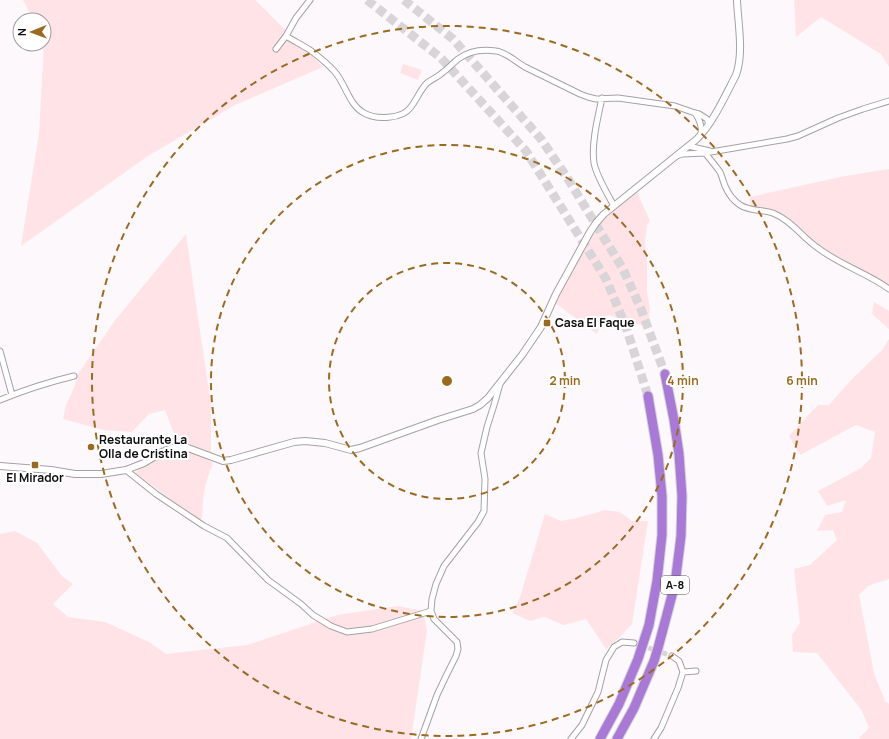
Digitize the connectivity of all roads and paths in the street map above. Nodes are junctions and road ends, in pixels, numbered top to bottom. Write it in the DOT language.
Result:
graph roads {
  1 [pos="309,0"];
  2 [pos="737,0"];
  3 [pos="286,36"];
  4 [pos="276,49"];
  5 [pos="602,98"];
  6 [pos="889,101"];
  7 [pos="695,113"];
  8 [pos="698,118"];
  9 [pos="709,124"];
  10 [pos="699,137"];
  11 [pos="688,146"];
  12 [pos="704,151"];
  13 [pos="696,153"];
  14 [pos="675,157"];
  15 [pos="614,206"];
  16 [pos="889,289"];
  17 [pos="0,351"];
  18 [pos="665,374"];
  19 [pos="74,376"];
  20 [pos="500,384"];
  21 [pos="12,395"];
  22 [pos="648,396"];
  23 [pos="0,400"];
  24 [pos="0,466"];
  25 [pos="126,470"];
  26 [pos="431,611"];
  27 [pos="634,643"];
  28 [pos="672,656"];
  29 [pos="696,671"];
  30 [pos="683,672"];
  31 [pos="421,739"];
  32 [pos="571,739"];
  33 [pos="600,739"];
  34 [pos="617,739"];
  35 [pos="654,739"];
  1 -- 3 [label="street"];
  2 -- 9 [label="street"];
  3 -- 4 [label="street"];
  3 -- 5 [label="street"];
  5 -- 7 [label="street"];
  5 -- 15 [label="street"];
  6 -- 12 [label="street"];
  7 -- 8 [label="street"];
  7 -- 9 [label="street"];
  8 -- 9 [label="street"];
  8 -- 10 [label="street"];
  9 -- 10 [label="street"];
  10 -- 11 [label="street"];
  10 -- 12 [label="street"];
  11 -- 12 [label="street"];
  11 -- 13 [label="street"];
  11 -- 14 [label="street"];
  12 -- 13 [label="street"];
  12 -- 16 [label="street"];
  13 -- 14 [label="street"];
  14 -- 15 [label="street"];
  15 -- 20 [label="street"];
  17 -- 21 [label="street"];
  18 -- 34 [label="highway, A-8"];
  19 -- 21 [label="street"];
  20 -- 25 [label="street"];
  20 -- 26 [label="street"];
  21 -- 23 [label="street"];
  22 -- 33 [label="highway, A-8"];
  24 -- 25 [label="street"];
  25 -- 26 [label="street"];
  26 -- 31 [label="street"];
  27 -- 32 [label="street"];
  28 -- 30 [label="street"];
  29 -- 30 [label="street"];
  30 -- 35 [label="street"];
}
